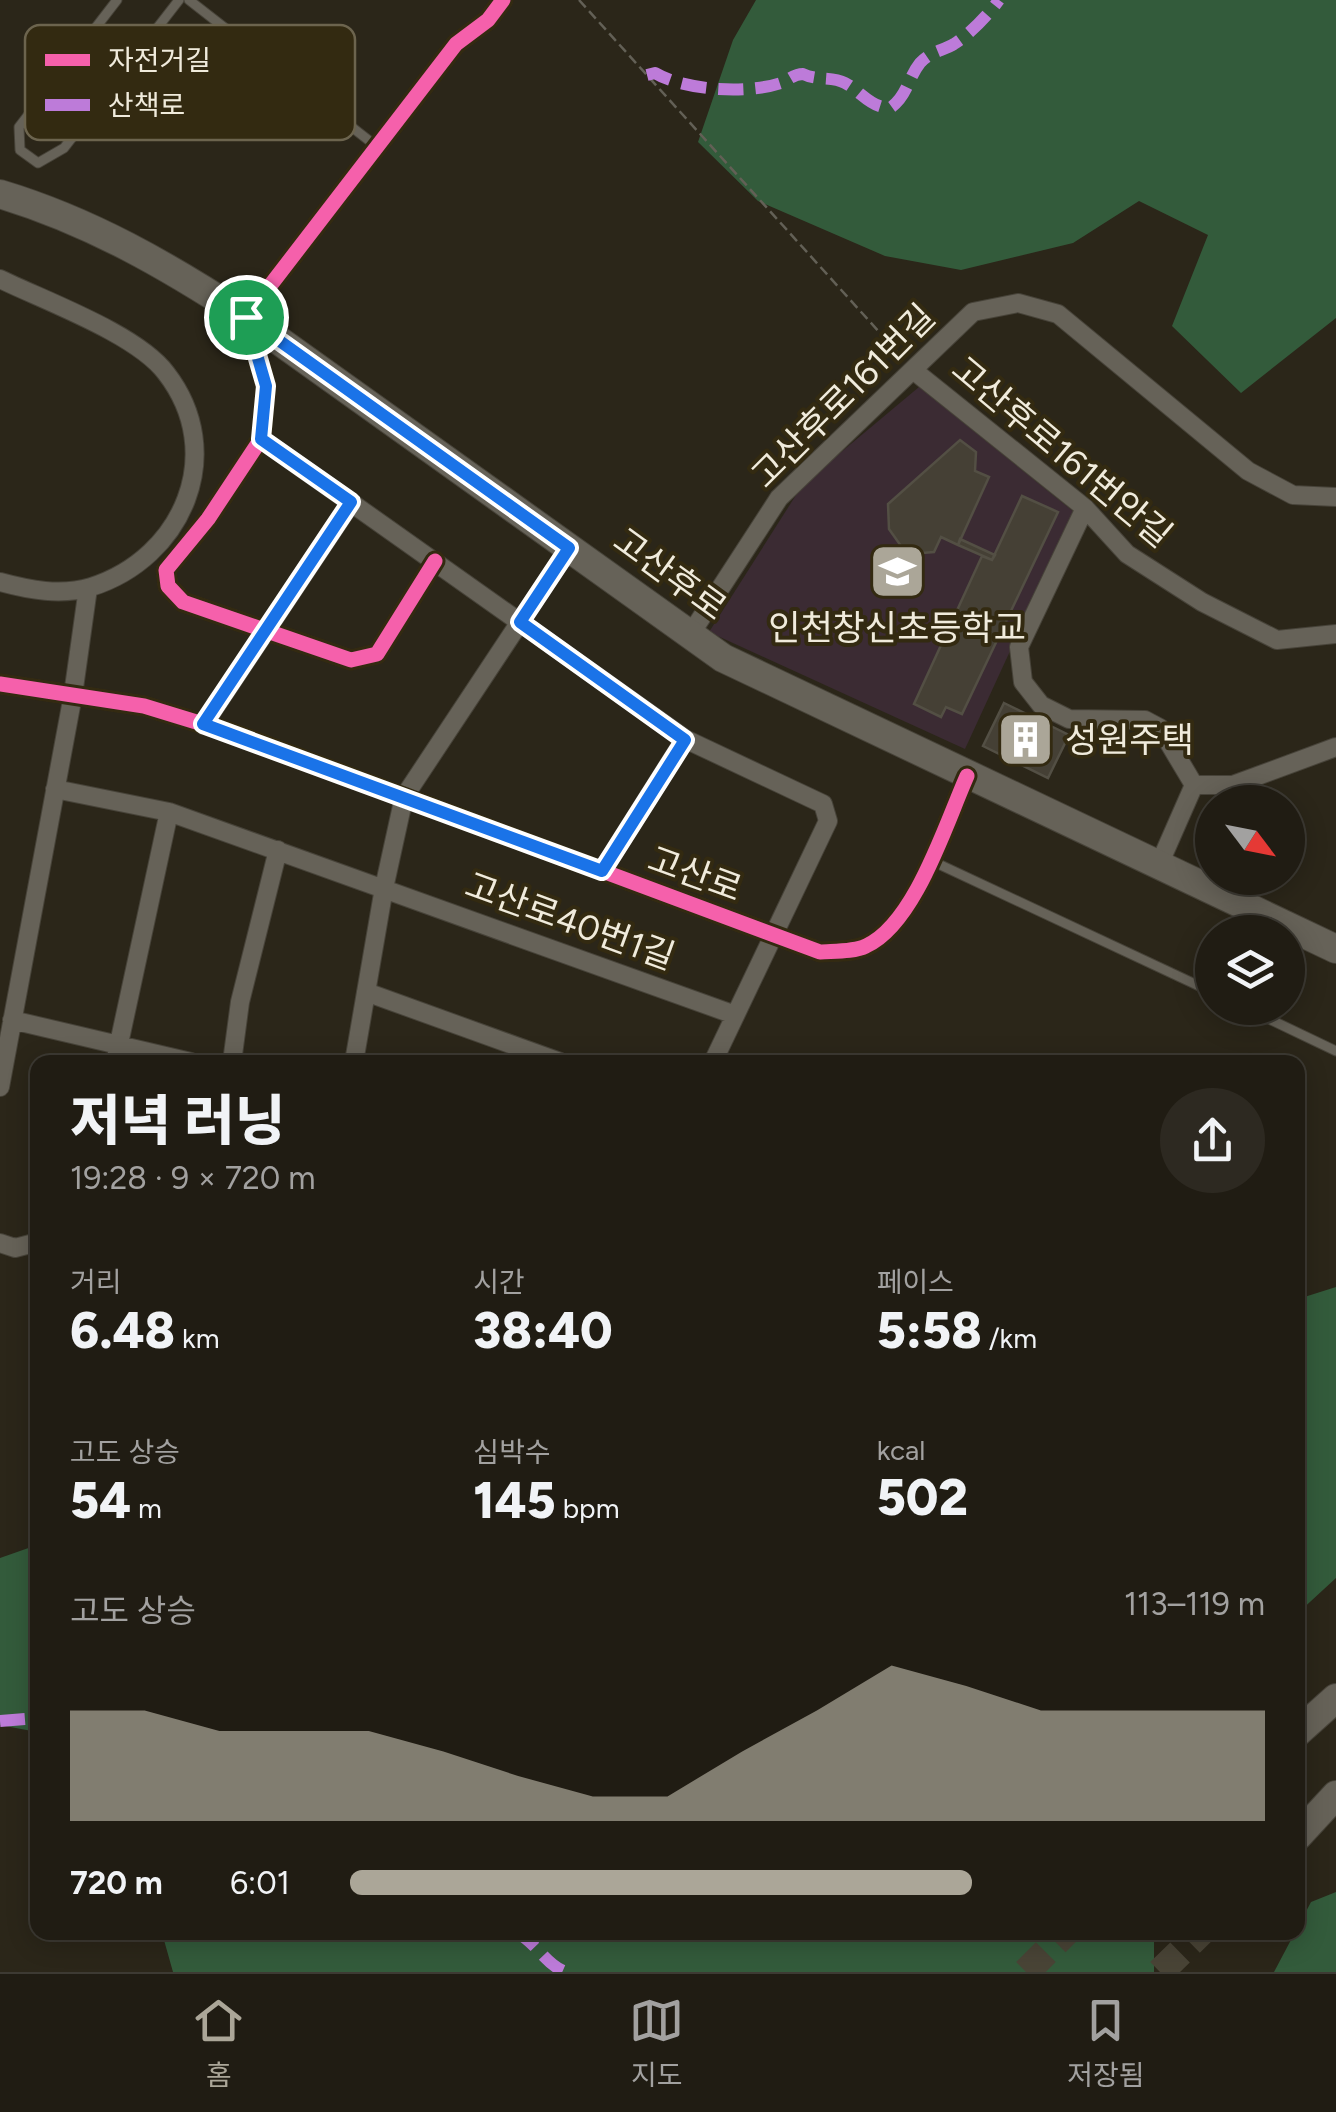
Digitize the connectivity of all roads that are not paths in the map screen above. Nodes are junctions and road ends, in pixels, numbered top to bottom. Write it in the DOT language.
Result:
graph roads {
  1 [pos="117,0"];
  2 [pos="180,0"];
  3 [pos="189,0"];
  4 [pos="504,0"];
  5 [pos="98,25"];
  6 [pos="160,25"];
  7 [pos="221,25"];
  8 [pos="25,118"];
  9 [pos="355,130"];
  10 [pos="70,140"];
  11 [pos="376,146"];
  12 [pos="0,194"];
  13 [pos="0,279"];
  14 [pos="246,317"];
  15 [pos="913,370"];
  16 [pos="261,439"];
  17 [pos="1336,498"];
  18 [pos="351,502"];
  19 [pos="1085,508"];
  20 [pos="569,548"];
  21 [pos="435,562"];
  22 [pos="0,582"];
  23 [pos="88,588"];
  24 [pos="520,622"];
  25 [pos="267,632"];
  26 [pos="690,634"];
  27 [pos="1336,634"];
  28 [pos="0,684"];
  29 [pos="73,696"];
  30 [pos="203,724"];
  31 [pos="685,740"];
  32 [pos="1336,748"];
  33 [pos="968,776"];
  34 [pos="1194,785"];
  35 [pos="56,789"];
  36 [pos="404,798"];
  37 [pos="168,812"];
  38 [pos="278,850"];
  39 [pos="930,860"];
  40 [pos="1158,867"];
  41 [pos="602,871"];
  42 [pos="384,888"];
  43 [pos="772,934"];
  44 [pos="1336,949"];
  45 [pos="1195,984"];
  46 [pos="366,992"];
  47 [pos="735,1015"];
  48 [pos="12,1020"];
  49 [pos="1282,1025"];
  50 [pos="1336,1051"];
  51 [pos="117,1054"];
  52 [pos="233,1055"];
  53 [pos="355,1055"];
  54 [pos="541,1055"];
  55 [pos="716,1055"];
  56 [pos="0,1087"];
  57 [pos="0,1243"];
  58 [pos="30,1244"];
  59 [pos="1336,1698"];
  60 [pos="1305,1726"];
  61 [pos="1336,1795"];
  62 [pos="1305,1828"];
  1 -- 5 [label="lane"];
  2 -- 6 [label="lane"];
  3 -- 7 [label="lane"];
  4 -- 11 [label="street"];
  8 -- 10 [label="lane"];
  9 -- 11 [label="lane"];
  11 -- 14 [label="street"];
  12 -- 14 [label="main road, 고산후로"];
  13 -- 23 [label="street"];
  14 -- 16 [label="street"];
  14 -- 20 [label="main road, 고산후로"];
  15 -- 17 [label="street, 고산후로161번길"];
  15 -- 19 [label="street, 고산후로161번안길"];
  15 -- 26 [label="street, 고산후로161번길"];
  16 -- 18 [label="street"];
  16 -- 25 [label="street"];
  18 -- 21 [label="street"];
  18 -- 25 [label="street"];
  19 -- 27 [label="street, 고산후로161번안길"];
  19 -- 34 [label="street"];
  20 -- 24 [label="street"];
  20 -- 26 [label="main road, 고산후로"];
  21 -- 24 [label="street"];
  21 -- 25 [label="street"];
  22 -- 23 [label="street"];
  23 -- 29 [label="street"];
  24 -- 31 [label="street"];
  24 -- 36 [label="street"];
  25 -- 30 [label="street"];
  26 -- 33 [label="main road, 고산후로"];
  28 -- 29 [label="street, 고산로"];
  29 -- 30 [label="street, 고산로"];
  29 -- 35 [label="street"];
  30 -- 36 [label="street, 고산로"];
  31 -- 41 [label="street"];
  31 -- 43 [label="street"];
  32 -- 34 [label="street"];
  33 -- 39 [label="street, 고산로"];
  33 -- 40 [label="main road, 고산후로"];
  34 -- 40 [label="street"];
  35 -- 37 [label="street, 고산로40번1길"];
  35 -- 48 [label="street"];
  36 -- 41 [label="street, 고산로"];
  36 -- 42 [label="street"];
  37 -- 38 [label="street, 고산로40번1길"];
  37 -- 51 [label="street"];
  38 -- 42 [label="street, 고산로40번1길"];
  38 -- 52 [label="street"];
  39 -- 43 [label="street, 고산로"];
  39 -- 45 [label="lane"];
  40 -- 44 [label="main road, 고산후로"];
  41 -- 43 [label="street, 고산로"];
  42 -- 46 [label="street"];
  42 -- 47 [label="street, 고산로40번1길"];
  43 -- 47 [label="street"];
  46 -- 53 [label="street"];
  46 -- 54 [label="street"];
  47 -- 55 [label="street"];
  48 -- 51 [label="street"];
  48 -- 56 [label="street"];
  49 -- 50 [label="lane"];
  57 -- 58 [label="street"];
  59 -- 60 [label="main road"];
  61 -- 62 [label="main road"];
}
